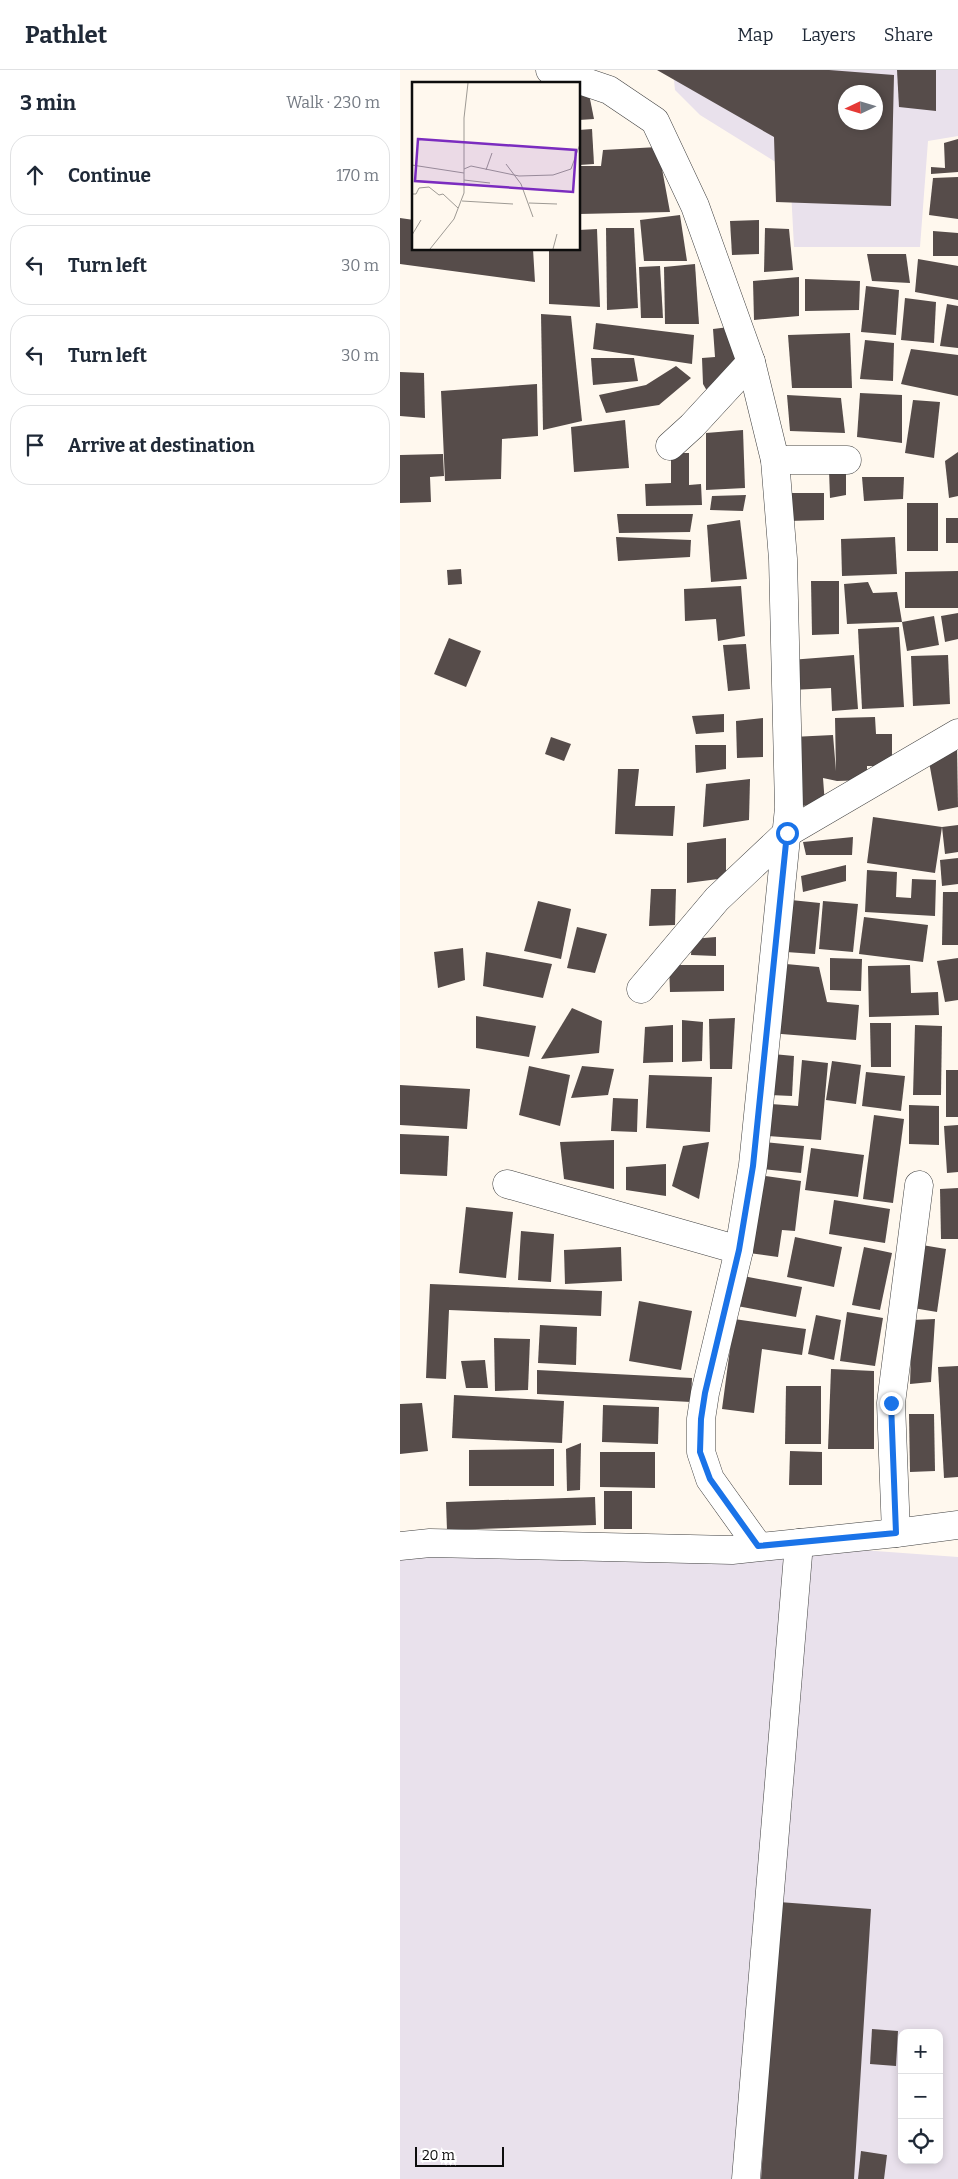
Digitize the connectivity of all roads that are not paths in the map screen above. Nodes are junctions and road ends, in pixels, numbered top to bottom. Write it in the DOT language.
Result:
graph roads {
  1 [pos="550,70"];
  2 [pos="751,362"];
  3 [pos="670,446"];
  4 [pos="775,460"];
  5 [pos="847,460"];
  6 [pos="958,733"];
  7 [pos="787,833"];
  8 [pos="641,989"];
  9 [pos="507,1184"];
  10 [pos="919,1185"];
  11 [pos="739,1250"];
  12 [pos="958,1525"];
  13 [pos="896,1533"];
  14 [pos="799,1542"];
  15 [pos="400,1546"];
  16 [pos="758,1546"];
  17 [pos="746,2179"];
  1 -- 2 [label="street"];
  2 -- 3 [label="street"];
  2 -- 4 [label="street"];
  4 -- 5 [label="street"];
  4 -- 7 [label="street"];
  6 -- 7 [label="street"];
  7 -- 8 [label="street"];
  7 -- 11 [label="street"];
  9 -- 11 [label="street"];
  10 -- 13 [label="street"];
  11 -- 16 [label="street"];
  12 -- 13 [label="street"];
  13 -- 14 [label="street"];
  14 -- 16 [label="street"];
  14 -- 17 [label="street"];
  15 -- 16 [label="street"];
}
